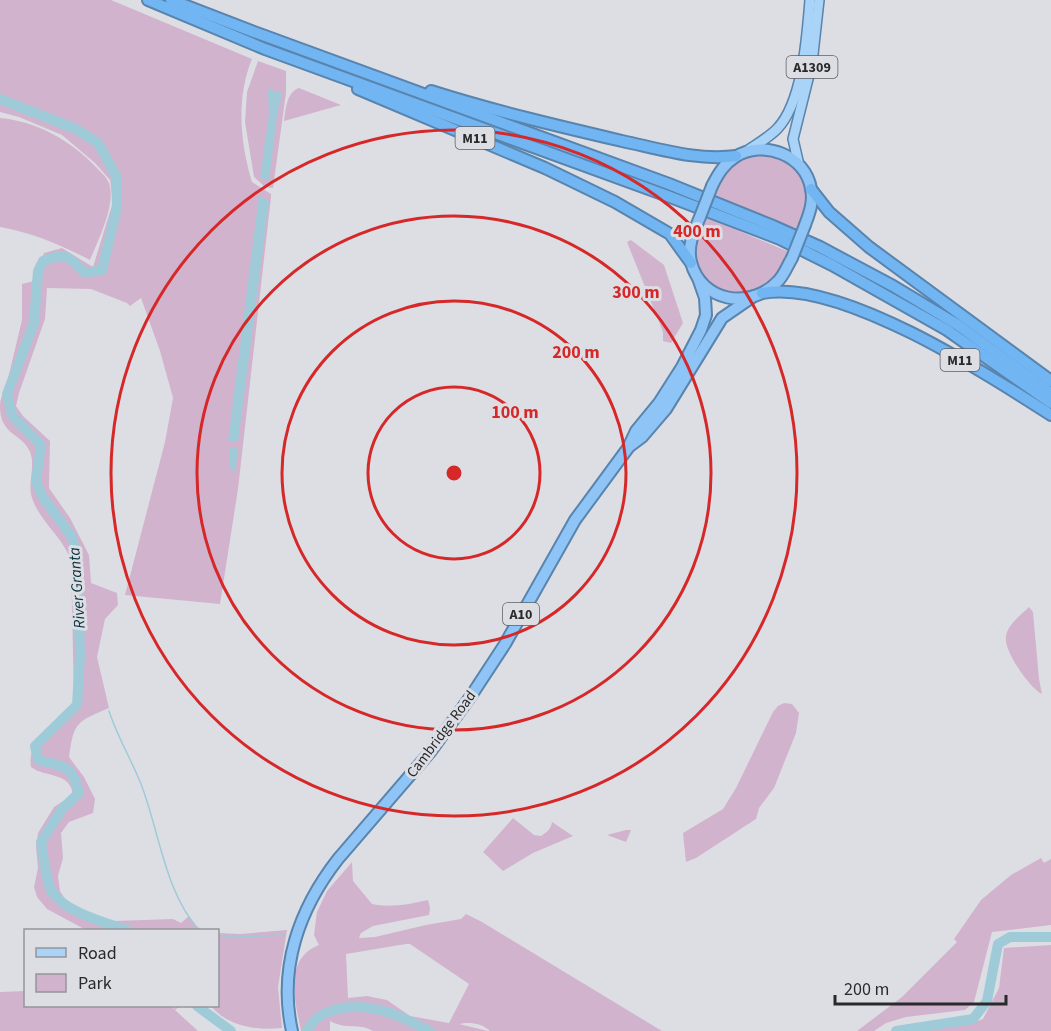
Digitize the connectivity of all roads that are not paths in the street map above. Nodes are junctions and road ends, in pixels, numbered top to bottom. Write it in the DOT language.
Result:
graph roads {
  1 [pos="148,0"];
  2 [pos="171,0"];
  3 [pos="810,0"];
  4 [pos="819,0"];
  5 [pos="335,74"];
  6 [pos="381,79"];
  7 [pos="747,151"];
  8 [pos="736,156"];
  9 [pos="799,165"];
  10 [pos="812,189"];
  11 [pos="691,263"];
  12 [pos="698,278"];
  13 [pos="758,295"];
  14 [pos="1051,381"];
  15 [pos="1051,393"];
  16 [pos="1051,403"];
  17 [pos="1051,415"];
  18 [pos="628,448"];
  19 [pos="291,1029"];
  1 -- 5 [label="highway, M11"];
  2 -- 6 [label="highway, M11"];
  3 -- 7 [label="main road, A1309"];
  4 -- 9 [label="main road, A1309"];
  5 -- 11 [label="highway, M11"];
  5 -- 16 [label="highway, M11"];
  6 -- 8 [label="highway, M11"];
  6 -- 15 [label="highway, M11"];
  7 -- 8 [label="highway"];
  7 -- 9 [label="highway"];
  8 -- 11 [label="highway, bridge"];
  9 -- 10 [label="highway"];
  10 -- 13 [label="highway, bridge"];
  10 -- 14 [label="highway, M11"];
  11 -- 12 [label="highway"];
  12 -- 13 [label="highway"];
  12 -- 18 [label="highway, Cambridge Road / A10"];
  13 -- 17 [label="highway, M11"];
  13 -- 18 [label="highway, Cambridge Road / A10"];
  18 -- 19 [label="highway, Cambridge Road / A10"];
}
